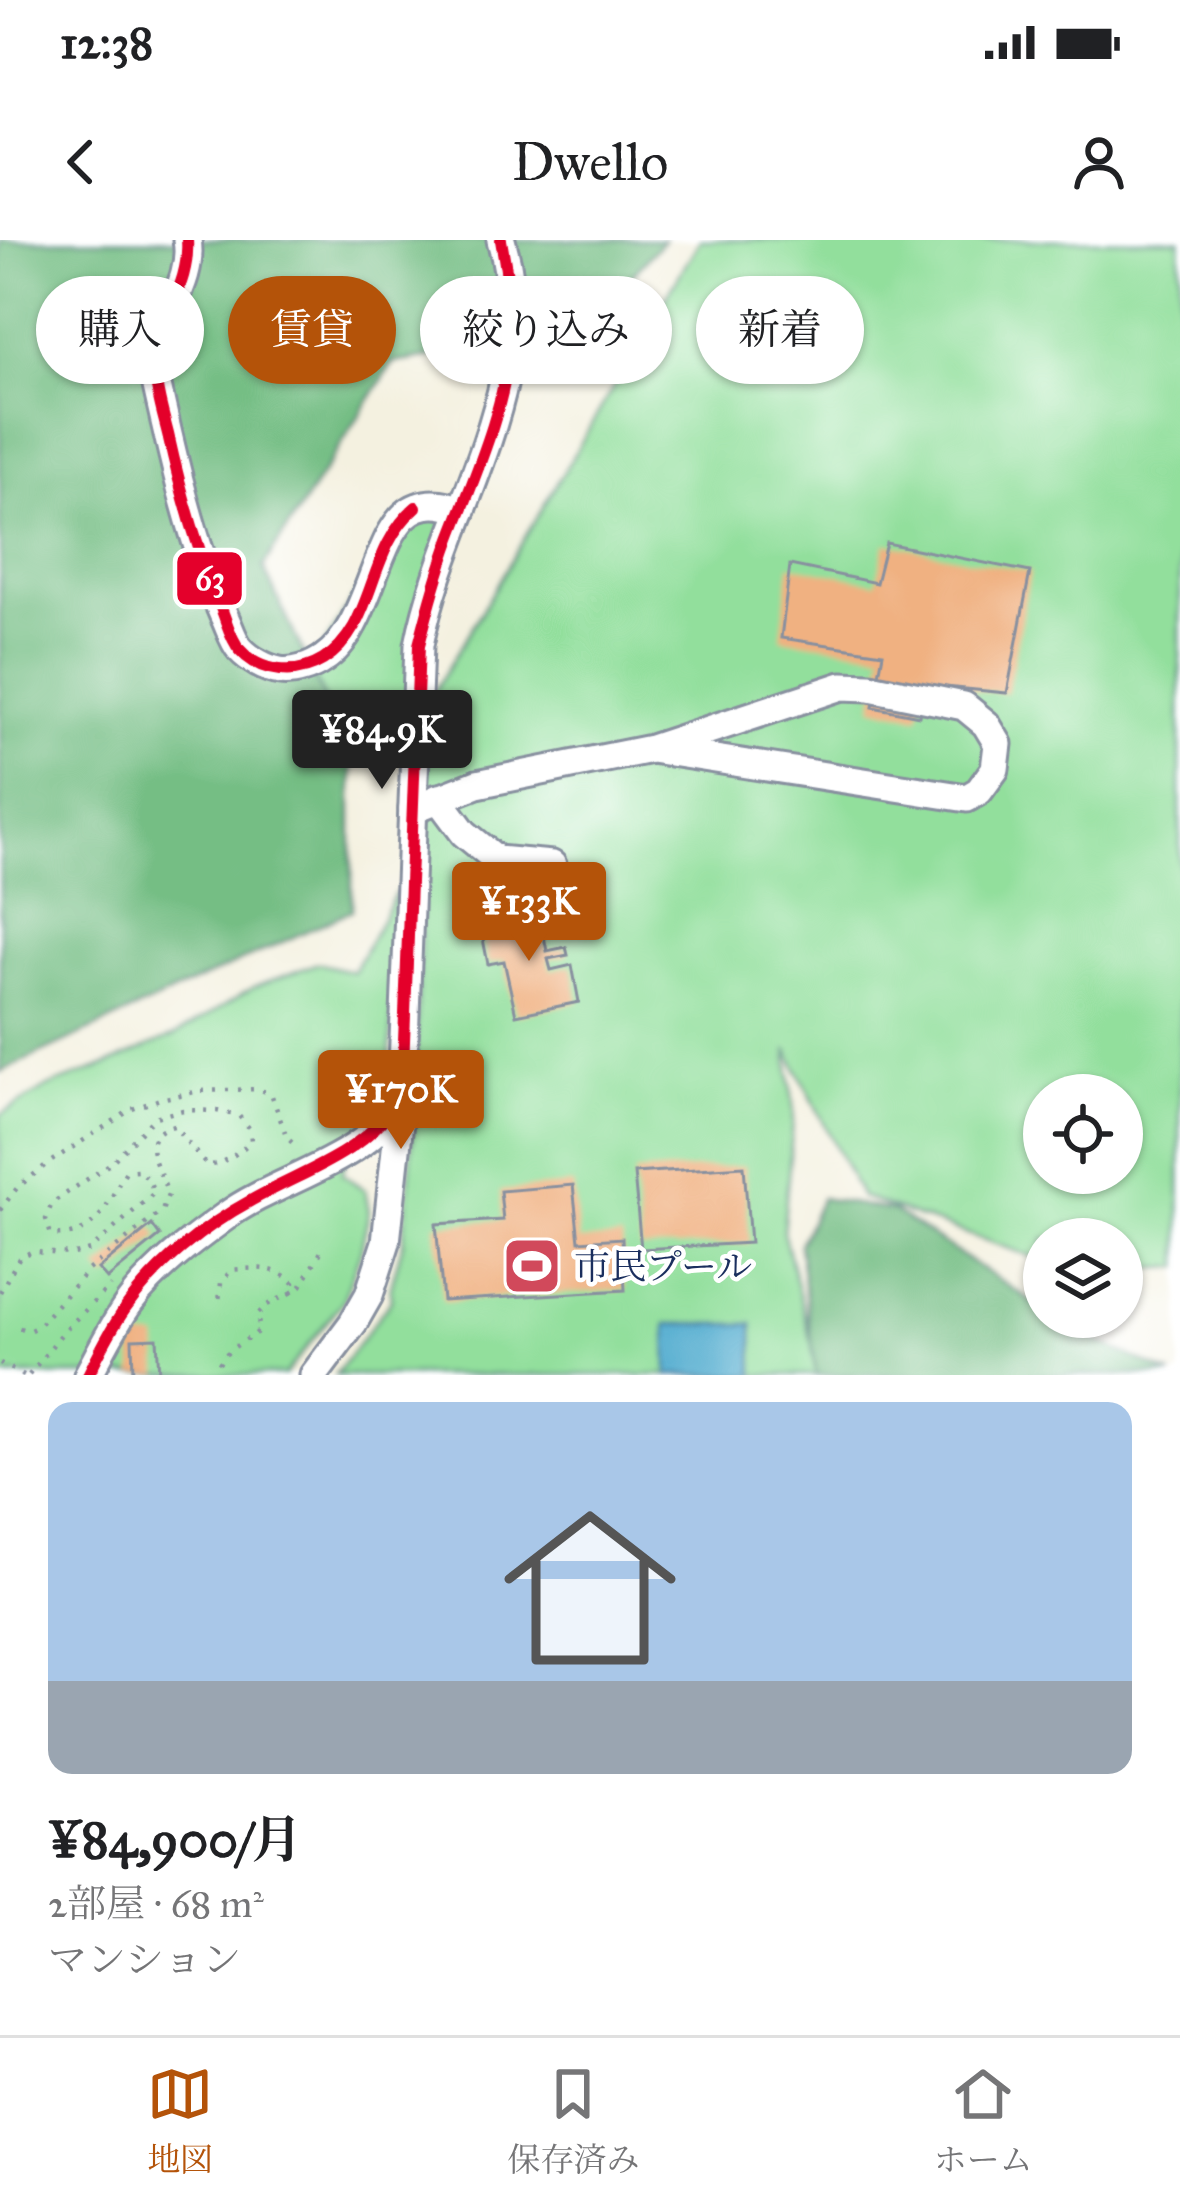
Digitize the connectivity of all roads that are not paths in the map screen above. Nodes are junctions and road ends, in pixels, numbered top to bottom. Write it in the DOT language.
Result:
graph roads {
  1 [pos="187,240"];
  2 [pos="501,240"];
  3 [pos="463,510"];
  4 [pos="651,749"];
  5 [pos="425,803"];
  6 [pos="552,865"];
  7 [pos="402,1094"];
  8 [pos="339,1155"];
  9 [pos="391,1200"];
  10 [pos="88,1375"];
  11 [pos="314,1375"];
  1 -- 3 [label="street"];
  2 -- 3 [label="street"];
  3 -- 5 [label="street"];
  4 -- 4 [label="street"];
  4 -- 5 [label="street"];
  5 -- 6 [label="street"];
  5 -- 7 [label="street"];
  7 -- 8 [label="street"];
  7 -- 9 [label="street"];
  8 -- 9 [label="street"];
  8 -- 10 [label="street"];
  9 -- 11 [label="street"];
}
